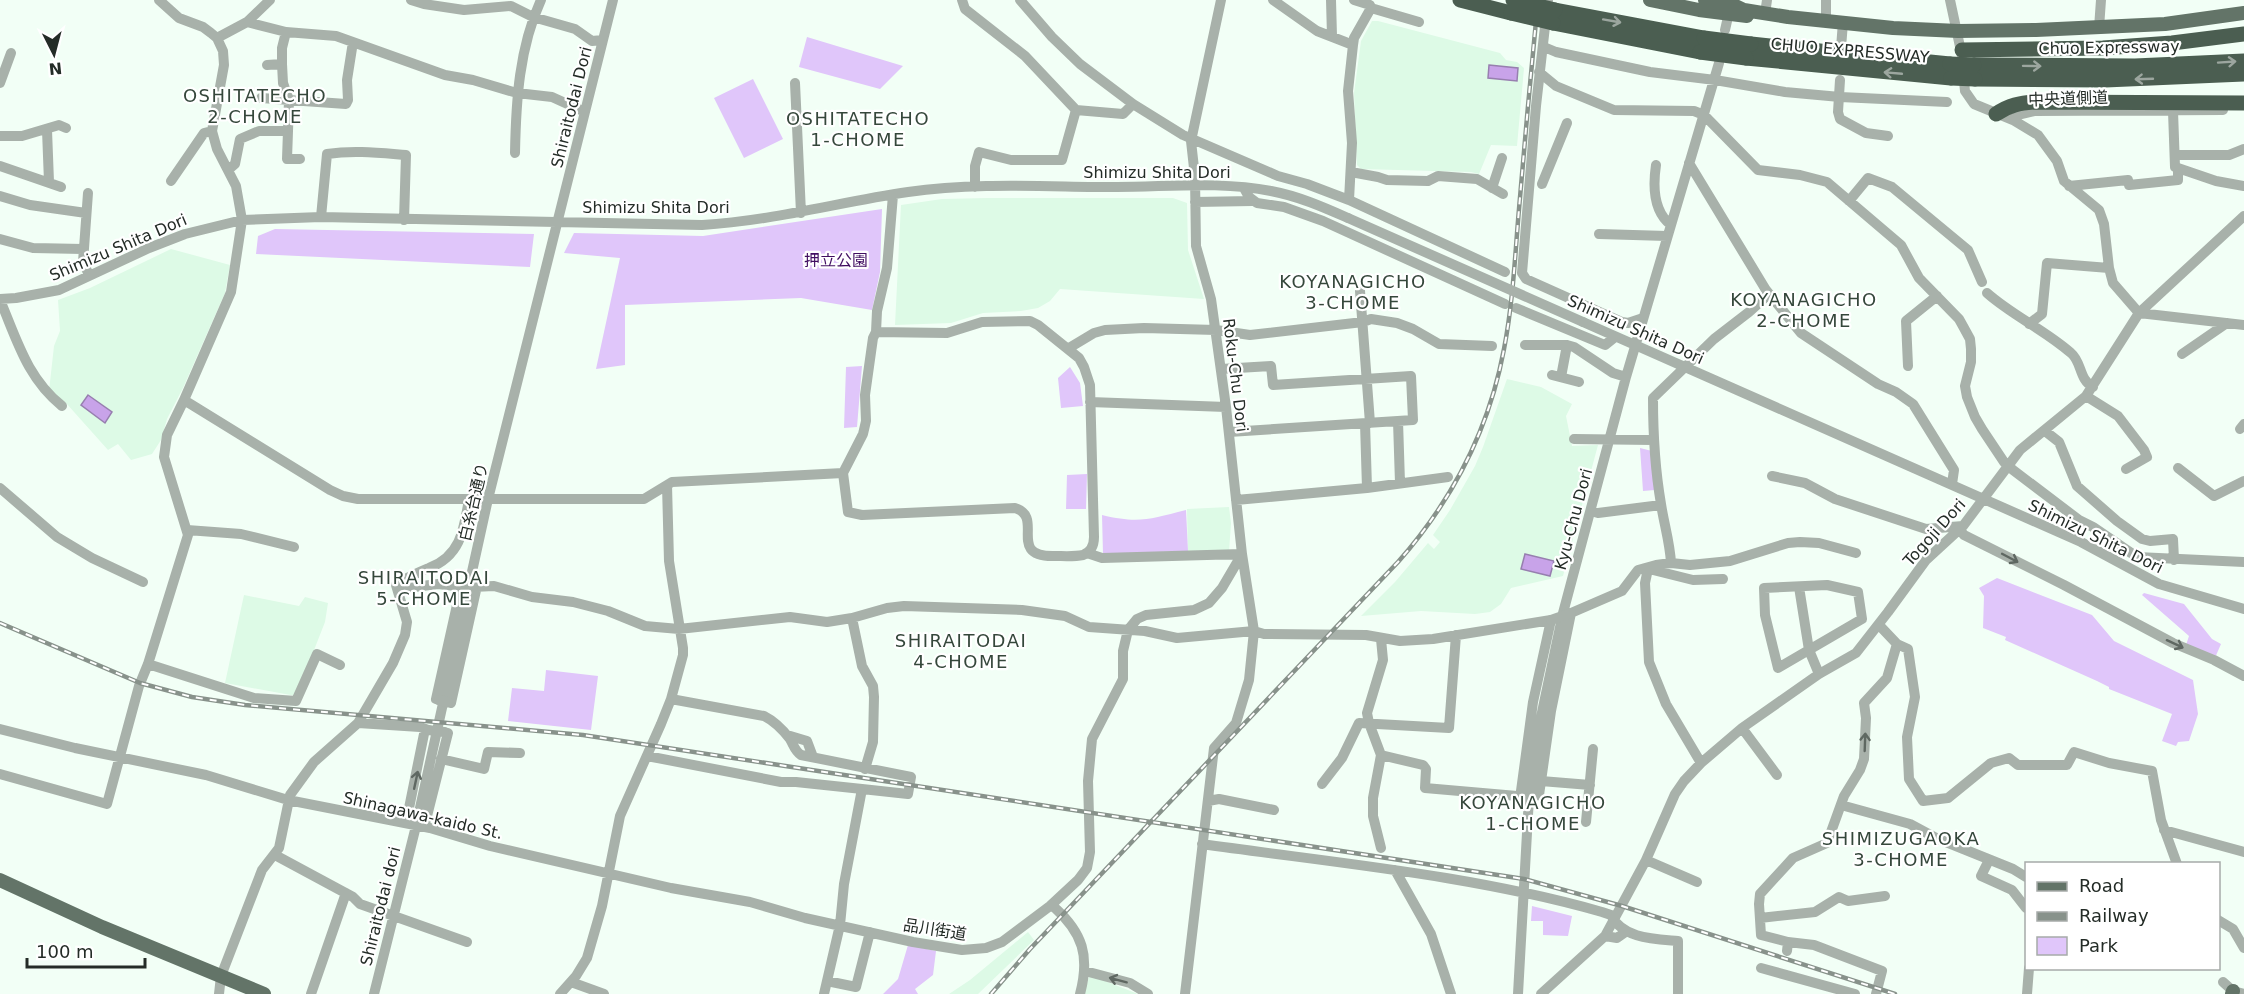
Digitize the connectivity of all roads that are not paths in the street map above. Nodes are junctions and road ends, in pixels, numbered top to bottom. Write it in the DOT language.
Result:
graph roads {
  1 [pos="270,0"];
  2 [pos="411,0"];
  3 [pos="541,0"];
  4 [pos="613,0"];
  5 [pos="962,0"];
  6 [pos="1020,0"];
  7 [pos="1221,0"];
  8 [pos="1273,0"];
  9 [pos="1331,0"];
  10 [pos="1354,0"];
  11 [pos="1460,0"];
  12 [pos="1650,0"];
  13 [pos="1705,0"];
  14 [pos="1826,0"];
  15 [pos="1950,0"];
  16 [pos="2101,0"];
  17 [pos="167,2"];
  18 [pos="1767,3"];
  19 [pos="1512,5"];
  20 [pos="1730,6"];
  21 [pos="1371,8"];
  22 [pos="1552,11"];
  23 [pos="2244,13"];
  24 [pos="533,17"];
  25 [pos="1811,18"];
  26 [pos="1826,20"];
  27 [pos="247,22"];
  28 [pos="1419,22"];
  29 [pos="1843,22"];
  30 [pos="2099,28"];
  31 [pos="1725,30"];
  32 [pos="1958,31"];
  33 [pos="286,32"];
  34 [pos="2239,35"];
  35 [pos="1332,36"];
  36 [pos="217,38"];
  37 [pos="603,40"];
  38 [pos="353,42"];
  39 [pos="1353,45"];
  40 [pos="1544,47"];
  41 [pos="1840,48"];
  42 [pos="1969,50"];
  43 [pos="11,53"];
  44 [pos="2244,61"];
  45 [pos="1719,63"];
  46 [pos="282,64"];
  47 [pos="267,65"];
  48 [pos="1539,72"];
  49 [pos="1974,72"];
  50 [pos="2244,74"];
  51 [pos="1715,80"];
  52 [pos="1840,80"];
  53 [pos="0,83"];
  54 [pos="795,84"];
  55 [pos="517,93"];
  56 [pos="1840,97"];
  57 [pos="261,98"];
  58 [pos="289,100"];
  59 [pos="1947,102"];
  60 [pos="1134,104"];
  61 [pos="2242,105"];
  62 [pos="1076,110"];
  63 [pos="2173,111"];
  64 [pos="585,112"];
  65 [pos="1996,114"];
  66 [pos="1704,115"];
  67 [pos="2013,120"];
  68 [pos="1567,123"];
  69 [pos="66,128"];
  70 [pos="48,130"];
  71 [pos="212,130"];
  72 [pos="288,131"];
  73 [pos="0,136"];
  74 [pos="1888,136"];
  75 [pos="1191,138"];
  76 [pos="2244,149"];
  77 [pos="514,153"];
  78 [pos="2175,155"];
  79 [pos="1502,158"];
  80 [pos="300,159"];
  81 [pos="1689,163"];
  82 [pos="1656,165"];
  83 [pos="0,166"];
  84 [pos="2178,168"];
  85 [pos="228,170"];
  86 [pos="1351,172"];
  87 [pos="171,181"];
  88 [pos="48,182"];
  89 [pos="1542,184"];
  90 [pos="2069,186"];
  91 [pos="2244,186"];
  92 [pos="61,187"];
  93 [pos="975,187"];
  94 [pos="1195,187"];
  95 [pos="1245,188"];
  96 [pos="1492,188"];
  97 [pos="88,193"];
  98 [pos="1503,194"];
  99 [pos="893,195"];
  100 [pos="0,196"];
  101 [pos="1252,201"];
  102 [pos="1349,201"];
  103 [pos="1849,201"];
  104 [pos="1195,202"];
  105 [pos="86,213"];
  106 [pos="801,213"];
  107 [pos="2244,216"];
  108 [pos="321,218"];
  109 [pos="242,219"];
  110 [pos="404,220"];
  111 [pos="557,222"];
  112 [pos="1416,230"];
  113 [pos="1669,231"];
  114 [pos="1599,234"];
  115 [pos="0,239"];
  116 [pos="83,249"];
  117 [pos="1404,259"];
  118 [pos="1487,263"];
  119 [pos="2109,268"];
  120 [pos="1505,272"];
  121 [pos="89,275"];
  122 [pos="1982,282"];
  123 [pos="1360,291"];
  124 [pos="1479,292"];
  125 [pos="1987,293"];
  126 [pos="1769,294"];
  127 [pos="1937,296"];
  128 [pos="0,300"];
  129 [pos="2139,313"];
  130 [pos="1643,318"];
  131 [pos="1363,322"];
  132 [pos="2227,323"];
  133 [pos="2029,324"];
  134 [pos="2244,325"];
  135 [pos="1215,330"];
  136 [pos="876,332"];
  137 [pos="1615,337"];
  138 [pos="1525,345"];
  139 [pos="1567,345"];
  140 [pos="1492,346"];
  141 [pos="1635,346"];
  142 [pos="1069,348"];
  143 [pos="2182,354"];
  144 [pos="1908,366"];
  145 [pos="1684,367"];
  146 [pos="1221,369"];
  147 [pos="1626,377"];
  148 [pos="1367,379"];
  149 [pos="1579,382"];
  150 [pos="2089,392"];
  151 [pos="184,400"];
  152 [pos="1090,402"];
  153 [pos="62,406"];
  154 [pos="1226,407"];
  155 [pos="1398,421"];
  156 [pos="1367,423"];
  157 [pos="2045,431"];
  158 [pos="1229,432"];
  159 [pos="1574,440"];
  160 [pos="1609,440"];
  161 [pos="1653,440"];
  162 [pos="2009,466"];
  163 [pos="2178,468"];
  164 [pos="2126,469"];
  165 [pos="843,473"];
  166 [pos="1772,476"];
  167 [pos="1448,477"];
  168 [pos="2244,481"];
  169 [pos="1400,483"];
  170 [pos="1952,484"];
  171 [pos="667,485"];
  172 [pos="0,488"];
  173 [pos="1367,488"];
  174 [pos="1983,498"];
  175 [pos="469,499"];
  176 [pos="488,500"];
  177 [pos="1236,500"];
  178 [pos="1661,505"];
  179 [pos="1591,511"];
  180 [pos="1961,528"];
  181 [pos="187,530"];
  182 [pos="294,547"];
  183 [pos="1087,553"];
  184 [pos="1856,553"];
  185 [pos="1242,554"];
  186 [pos="2174,560"];
  187 [pos="2244,562"];
  188 [pos="1671,563"];
  189 [pos="1648,569"];
  190 [pos="1723,579"];
  191 [pos="142,582"];
  192 [pos="469,586"];
  193 [pos="1799,587"];
  194 [pos="398,589"];
  195 [pos="2244,609"];
  196 [pos="1571,613"];
  197 [pos="852,618"];
  198 [pos="1551,620"];
  199 [pos="1879,625"];
  200 [pos="680,629"];
  201 [pos="1128,630"];
  202 [pos="1254,632"];
  203 [pos="1456,634"];
  204 [pos="1381,639"];
  205 [pos="1897,644"];
  206 [pos="1809,650"];
  207 [pos="148,664"];
  208 [pos="340,665"];
  209 [pos="1819,675"];
  210 [pos="2244,676"];
  211 [pos="671,699"];
  212 [pos="358,723"];
  213 [pos="1369,723"];
  214 [pos="1742,728"];
  215 [pos="0,729"];
  216 [pos="426,730"];
  217 [pos="1593,749"];
  218 [pos="520,753"];
  219 [pos="1382,755"];
  220 [pos="647,756"];
  221 [pos="121,757"];
  222 [pos="441,759"];
  223 [pos="1701,763"];
  224 [pos="865,769"];
  225 [pos="0,774"];
  226 [pos="1777,775"];
  227 [pos="1541,781"];
  228 [pos="1322,784"];
  229 [pos="1590,785"];
  230 [pos="862,789"];
  231 [pos="1529,797"];
  232 [pos="288,800"];
  233 [pos="1843,800"];
  234 [pos="1208,801"];
  235 [pos="1274,810"];
  236 [pos="1586,822"];
  237 [pos="416,826"];
  238 [pos="2164,830"];
  239 [pos="1203,844"];
  240 [pos="1381,848"];
  241 [pos="2244,852"];
  242 [pos="275,855"];
  243 [pos="1646,860"];
  244 [pos="1989,861"];
  245 [pos="2176,862"];
  246 [pos="1395,870"];
  247 [pos="608,873"];
  248 [pos="2025,876"];
  249 [pos="0,880"];
  250 [pos="1696,882"];
  251 [pos="1522,892"];
  252 [pos="346,893"];
  253 [pos="1886,896"];
  254 [pos="1050,906"];
  255 [pos="2025,907"];
  256 [pos="395,916"];
  257 [pos="1616,918"];
  258 [pos="1760,918"];
  259 [pos="2220,922"];
  260 [pos="840,925"];
  261 [pos="1627,931"];
  262 [pos="870,932"];
  263 [pos="1605,936"];
  264 [pos="466,942"];
  265 [pos="2244,948"];
  266 [pos="1761,968"];
  267 [pos="2029,970"];
  268 [pos="1085,971"];
  269 [pos="221,976"];
  270 [pos="827,981"];
  271 [pos="571,982"];
  272 [pos="1877,989"];
  273 [pos="219,994"];
  274 [pos="264,994"];
  275 [pos="311,994"];
  276 [pos="374,994"];
  277 [pos="560,994"];
  278 [pos="604,994"];
  279 [pos="824,994"];
  280 [pos="1080,994"];
  281 [pos="1148,994"];
  282 [pos="1185,994"];
  283 [pos="1451,994"];
  284 [pos="1518,994"];
  285 [pos="1541,994"];
  286 [pos="1678,994"];
  287 [pos="1855,994"];
  288 [pos="2027,994"];
  1 -- 27 [label="street"];
  2 -- 24 [label="street"];
  3 -- 24 [label="street"];
  4 -- 37 [label="street, Shiraitodai Dori"];
  5 -- 62 [label="street"];
  6 -- 60 [label="street"];
  7 -- 75 [label="street, Roku-Chu Dori"];
  8 -- 35 [label="street"];
  9 -- 35 [label="street"];
  10 -- 21 [label="street"];
  11 -- 19 [label="highway"];
  12 -- 20 [label="main road"];
  13 -- 20 [label="main road"];
  14 -- 26 [label="street"];
  15 -- 32 [label="street, 中央道側道"];
  16 -- 30 [label="street"];
  17 -- 36 [label="street"];
  18 -- 20 [label="main road"];
  18 -- 25 [label="main road"];
  19 -- 22 [label="highway, bridge"];
  20 -- 25 [label="main road"];
  20 -- 31 [label="street"];
  21 -- 28 [label="street"];
  21 -- 39 [label="street"];
  22 -- 40 [label="street"];
  22 -- 49 [label="highway, CHUO EXPRESSWAY, bridge"];
  23 -- 30 [label="main road"];
  24 -- 37 [label="street"];
  24 -- 55 [label="street"];
  25 -- 26 [label="main road"];
  26 -- 29 [label="main road"];
  27 -- 33 [label="street"];
  27 -- 36 [label="street"];
  29 -- 32 [label="main road"];
  29 -- 41 [label="street"];
  30 -- 32 [label="main road"];
  32 -- 42 [label="street, 中央道側道"];
  33 -- 38 [label="street"];
  33 -- 46 [label="street"];
  34 -- 42 [label="highway"];
  35 -- 39 [label="street"];
  36 -- 71 [label="street"];
  37 -- 64 [label="street, Shiraitodai Dori"];
  38 -- 55 [label="street"];
  38 -- 58 [label="street"];
  39 -- 86 [label="street"];
  40 -- 48 [label="street"];
  40 -- 51 [label="street"];
  42 -- 65 [label="street, 中央道側道"];
  43 -- 53 [label="street"];
  49 -- 44 [label="highway, Chuo Expressway, one-way"];
  45 -- 51 [label="street, Kyu-Chu Dori"];
  46 -- 47 [label="street"];
  46 -- 58 [label="street"];
  48 -- 66 [label="street"];
  48 -- 130 [label="street"];
  50 -- 49 [label="highway, Chuo Expressway, one-way"];
  51 -- 56 [label="street"];
  51 -- 66 [label="street, Kyu-Chu Dori"];
  52 -- 56 [label="street"];
  54 -- 106 [label="street"];
  55 -- 64 [label="street"];
  55 -- 77 [label="street"];
  56 -- 59 [label="street"];
  56 -- 74 [label="street"];
  57 -- 58 [label="street"];
  58 -- 72 [label="street"];
  60 -- 62 [label="street"];
  60 -- 75 [label="street"];
  61 -- 63 [label="street, 中央道側道"];
  61 -- 65 [label="highway"];
  62 -- 93 [label="street"];
  63 -- 67 [label="street, 中央道側道"];
  63 -- 78 [label="street"];
  64 -- 111 [label="street, Shiraitodai Dori"];
  65 -- 67 [label="street, 中央道側道"];
  66 -- 81 [label="street, Kyu-Chu Dori"];
  66 -- 103 [label="street"];
  67 -- 90 [label="street"];
  68 -- 89 [label="street"];
  69 -- 70 [label="street"];
  70 -- 73 [label="street"];
  70 -- 88 [label="street"];
  71 -- 85 [label="street"];
  71 -- 87 [label="street"];
  72 -- 80 [label="street"];
  72 -- 85 [label="street"];
  75 -- 94 [label="street, Roku-Chu Dori"];
  75 -- 102 [label="street"];
  76 -- 78 [label="street"];
  78 -- 84 [label="street"];
  79 -- 96 [label="street"];
  81 -- 113 [label="street, Kyu-Chu Dori"];
  81 -- 126 [label="street"];
  82 -- 113 [label="street"];
  83 -- 88 [label="street"];
  84 -- 90 [label="street"];
  84 -- 91 [label="street"];
  85 -- 109 [label="street"];
  86 -- 96 [label="street"];
  86 -- 102 [label="street"];
  88 -- 92 [label="street"];
  90 -- 119 [label="street"];
  93 -- 94 [label="street, Shimizu Shita Dori"];
  93 -- 99 [label="street, Shimizu Shita Dori"];
  94 -- 95 [label="street, Shimizu Shita Dori"];
  94 -- 104 [label="street, Roku-Chu Dori"];
  95 -- 101 [label="street"];
  95 -- 137 [label="street, Shimizu Shita Dori, bridge"];
  96 -- 98 [label="street"];
  97 -- 105 [label="street"];
  99 -- 106 [label="street, Shimizu Shita Dori"];
  99 -- 136 [label="street"];
  100 -- 105 [label="street"];
  101 -- 104 [label="street"];
  101 -- 117 [label="street"];
  102 -- 112 [label="street"];
  103 -- 122 [label="street"];
  103 -- 127 [label="street"];
  104 -- 135 [label="street, Roku-Chu Dori"];
  105 -- 116 [label="street"];
  106 -- 111 [label="street, Shimizu Shita Dori"];
  107 -- 129 [label="street, Togoji Dori"];
  108 -- 109 [label="street, Shimizu Shita Dori"];
  108 -- 110 [label="street, Shimizu Shita Dori"];
  108 -- 110 [label="street"];
  109 -- 121 [label="street, Shimizu Shita Dori"];
  109 -- 151 [label="street"];
  110 -- 111 [label="street, Shimizu Shita Dori"];
  111 -- 176 [label="street, 白糸台通り"];
  112 -- 117 [label="street"];
  112 -- 118 [label="street"];
  113 -- 114 [label="street"];
  113 -- 130 [label="street, Kyu-Chu Dori"];
  115 -- 116 [label="street"];
  116 -- 121 [label="street"];
  117 -- 124 [label="street"];
  118 -- 120 [label="street"];
  118 -- 124 [label="street"];
  119 -- 129 [label="street"];
  119 -- 133 [label="street"];
  121 -- 128 [label="street, Shimizu Shita Dori"];
  123 -- 131 [label="street"];
  124 -- 137 [label="street"];
  125 -- 133 [label="street"];
  126 -- 145 [label="street"];
  126 -- 170 [label="street"];
  127 -- 144 [label="street"];
  127 -- 162 [label="street"];
  128 -- 153 [label="street"];
  129 -- 132 [label="street"];
  129 -- 150 [label="street, Togoji Dori"];
  130 -- 141 [label="street, Kyu-Chu Dori"];
  131 -- 135 [label="street"];
  131 -- 140 [label="street"];
  131 -- 148 [label="street"];
  132 -- 134 [label="street"];
  132 -- 143 [label="street"];
  133 -- 150 [label="street"];
  135 -- 142 [label="street"];
  135 -- 146 [label="street, Roku-Chu Dori"];
  136 -- 142 [label="street"];
  136 -- 165 [label="street"];
  137 -- 141 [label="street, Shimizu Shita Dori"];
  138 -- 139 [label="street"];
  139 -- 147 [label="street"];
  139 -- 149 [label="street"];
  141 -- 145 [label="street, Shimizu Shita Dori"];
  141 -- 147 [label="street, Kyu-Chu Dori"];
  142 -- 152 [label="street"];
  145 -- 161 [label="street"];
  145 -- 170 [label="street, Shimizu Shita Dori"];
  146 -- 148 [label="street"];
  146 -- 154 [label="street, Roku-Chu Dori"];
  147 -- 160 [label="street, Kyu-Chu Dori"];
  148 -- 155 [label="street"];
  148 -- 156 [label="street"];
  150 -- 157 [label="street, Togoji Dori"];
  150 -- 164 [label="street"];
  151 -- 175 [label="street"];
  151 -- 181 [label="street"];
  152 -- 154 [label="street"];
  152 -- 183 [label="street"];
  154 -- 158 [label="street, Roku-Chu Dori"];
  155 -- 156 [label="street"];
  155 -- 169 [label="street"];
  156 -- 158 [label="street"];
  156 -- 173 [label="street"];
  157 -- 162 [label="street, Togoji Dori"];
  157 -- 186 [label="street"];
  158 -- 177 [label="street, Roku-Chu Dori"];
  159 -- 160 [label="street"];
  160 -- 161 [label="street"];
  160 -- 179 [label="street, Kyu-Chu Dori"];
  161 -- 178 [label="street"];
  162 -- 174 [label="street, Togoji Dori"];
  162 -- 186 [label="street"];
  163 -- 168 [label="street"];
  165 -- 171 [label="street"];
  165 -- 183 [label="street"];
  166 -- 180 [label="street"];
  167 -- 169 [label="street"];
  169 -- 173 [label="street"];
  170 -- 174 [label="street, Shimizu Shita Dori"];
  171 -- 176 [label="street"];
  171 -- 200 [label="street"];
  172 -- 191 [label="street"];
  173 -- 177 [label="street"];
  174 -- 180 [label="street, Togoji Dori"];
  174 -- 195 [label="street, Shimizu Shita Dori"];
  175 -- 176 [label="street"];
  175 -- 194 [label="street"];
  176 -- 237 [label="street, 白糸台通り"];
  177 -- 185 [label="street, Roku-Chu Dori"];
  178 -- 179 [label="street"];
  178 -- 188 [label="street"];
  179 -- 231 [label="street, Kyu-Chu Dori"];
  180 -- 199 [label="street, Togoji Dori"];
  180 -- 210 [label="street, one-way"];
  181 -- 182 [label="street"];
  181 -- 207 [label="street"];
  183 -- 185 [label="street"];
  184 -- 188 [label="street"];
  185 -- 201 [label="street"];
  185 -- 202 [label="street, Roku-Chu Dori"];
  186 -- 187 [label="street"];
  188 -- 189 [label="street"];
  189 -- 190 [label="street"];
  189 -- 196 [label="street"];
  189 -- 223 [label="street"];
  192 -- 192 [label="street"];
  192 -- 194 [label="street"];
  192 -- 200 [label="street"];
  193 -- 206 [label="street"];
  193 -- 206 [label="street"];
  193 -- 206 [label="street"];
  194 -- 212 [label="street"];
  196 -- 198 [label="street, bridge"];
  196 -- 227 [label="street"];
  197 -- 200 [label="street"];
  197 -- 201 [label="street"];
  197 -- 224 [label="street"];
  198 -- 203 [label="street"];
  198 -- 231 [label="street"];
  199 -- 205 [label="street"];
  199 -- 209 [label="street, Togoji Dori"];
  200 -- 211 [label="street"];
  201 -- 202 [label="street"];
  201 -- 254 [label="street, 品川街道"];
  202 -- 204 [label="street"];
  202 -- 234 [label="street, Roku-Chu Dori"];
  203 -- 204 [label="street"];
  203 -- 213 [label="street"];
  204 -- 213 [label="street"];
  233 -- 205 [label="street, one-way"];
  205 -- 238 [label="street"];
  206 -- 209 [label="street"];
  207 -- 208 [label="street"];
  207 -- 221 [label="street"];
  209 -- 214 [label="street, Togoji Dori"];
  211 -- 220 [label="street"];
  211 -- 224 [label="street"];
  212 -- 216 [label="street"];
  212 -- 232 [label="street"];
  213 -- 219 [label="street"];
  213 -- 228 [label="street"];
  214 -- 223 [label="street, Togoji Dori"];
  214 -- 226 [label="street"];
  215 -- 221 [label="street, Shinagawa-kaido St."];
  216 -- 222 [label="street, bridge"];
  237 -- 216 [label="street, one-way"];
  217 -- 229 [label="street"];
  218 -- 222 [label="street"];
  219 -- 231 [label="street"];
  219 -- 240 [label="street"];
  220 -- 230 [label="street"];
  220 -- 247 [label="street"];
  221 -- 225 [label="street"];
  221 -- 232 [label="street, Shinagawa-kaido St."];
  222 -- 237 [label="street"];
  223 -- 243 [label="street, Togoji Dori"];
  224 -- 230 [label="street"];
  227 -- 229 [label="street"];
  227 -- 231 [label="street"];
  229 -- 236 [label="street"];
  230 -- 260 [label="street"];
  231 -- 251 [label="street, Kyu-Chu Dori"];
  232 -- 237 [label="street, Shinagawa-kaido St."];
  232 -- 242 [label="street"];
  233 -- 244 [label="street"];
  233 -- 258 [label="street"];
  234 -- 235 [label="street"];
  234 -- 239 [label="street"];
  237 -- 247 [label="street, Shinagawa-kaido St."];
  237 -- 256 [label="street, Shiraitodai dori"];
  238 -- 241 [label="street"];
  238 -- 245 [label="street"];
  239 -- 246 [label="street"];
  239 -- 282 [label="street"];
  242 -- 252 [label="street"];
  242 -- 269 [label="street"];
  243 -- 250 [label="street"];
  243 -- 257 [label="street, Togoji Dori"];
  244 -- 248 [label="street"];
  244 -- 255 [label="street"];
  246 -- 251 [label="street"];
  246 -- 283 [label="street"];
  247 -- 260 [label="street, Shinagawa-kaido St."];
  247 -- 271 [label="street"];
  249 -- 269 [label="main road"];
  251 -- 257 [label="street"];
  251 -- 284 [label="street, Kyu-Chu Dori"];
  252 -- 256 [label="street"];
  252 -- 275 [label="street"];
  253 -- 258 [label="street"];
  254 -- 262 [label="street, 品川街道"];
  254 -- 268 [label="street"];
  256 -- 264 [label="street"];
  256 -- 276 [label="street, Shiraitodai dori"];
  257 -- 261 [label="street"];
  257 -- 263 [label="street, Togoji Dori"];
  258 -- 272 [label="street"];
  259 -- 265 [label="street"];
  260 -- 262 [label="street, 品川街道"];
  260 -- 270 [label="street"];
  261 -- 263 [label="street"];
  261 -- 286 [label="street"];
  262 -- 270 [label="street"];
  263 -- 285 [label="street, Togoji Dori"];
  266 -- 287 [label="street"];
  267 -- 288 [label="street"];
  268 -- 280 [label="street"];
  281 -- 268 [label="street, one-way"];
  269 -- 273 [label="street"];
  269 -- 274 [label="main road"];
  270 -- 279 [label="street"];
  271 -- 277 [label="street"];
  271 -- 278 [label="street"];
}
